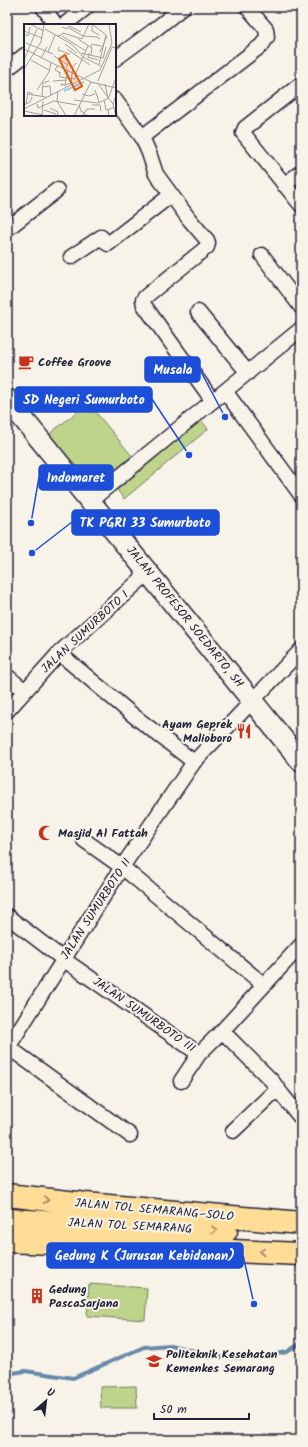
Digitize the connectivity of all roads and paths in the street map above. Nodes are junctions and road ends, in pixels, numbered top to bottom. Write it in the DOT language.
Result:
graph roads {
  1 [pos="43,7"];
  2 [pos="87,7"];
  3 [pos="183,7"];
  4 [pos="247,7"];
  5 [pos="55,24"];
  6 [pos="65,24"];
  7 [pos="24,56"];
  8 [pos="116,58"];
  9 [pos="7,69"];
  10 [pos="301,84"];
  11 [pos="116,101"];
  12 [pos="142,136"];
  13 [pos="301,172"];
  14 [pos="284,185"];
  15 [pos="57,190"];
  16 [pos="171,195"];
  17 [pos="301,205"];
  18 [pos="7,229"];
  19 [pos="262,255"];
  20 [pos="71,257"];
  21 [pos="301,307"];
  22 [pos="198,312"];
  23 [pos="301,329"];
  24 [pos="248,373"];
  25 [pos="225,391"];
  26 [pos="212,401"];
  27 [pos="10,409"];
  28 [pos="301,495"];
  29 [pos="90,501"];
  30 [pos="149,572"];
  31 [pos="301,650"];
  32 [pos="59,653"];
  33 [pos="7,676"];
  34 [pos="25,691"];
  35 [pos="253,701"];
  36 [pos="7,711"];
  37 [pos="301,761"];
  38 [pos="194,762"];
  39 [pos="84,840"];
  40 [pos="122,867"];
  41 [pos="7,916"];
  42 [pos="301,945"];
  43 [pos="63,959"];
  44 [pos="264,985"];
  45 [pos="222,1031"];
  46 [pos="9,1041"];
  47 [pos="199,1054"];
  48 [pos="181,1081"];
  49 [pos="278,1088"];
  50 [pos="301,1118"];
  51 [pos="233,1131"];
  52 [pos="130,1135"];
  53 [pos="7,1195"];
  54 [pos="7,1220"];
  55 [pos="301,1223"];
  56 [pos="301,1234"];
  57 [pos="7,1241"];
  58 [pos="301,1254"];
  1 -- 5 [label="street"];
  2 -- 6 [label="street"];
  3 -- 8 [label="street"];
  4 -- 12 [label="street"];
  7 -- 9 [label="street"];
  10 -- 14 [label="street"];
  11 -- 12 [label="street"];
  12 -- 16 [label="street"];
  13 -- 14 [label="street"];
  14 -- 17 [label="street"];
  15 -- 18 [label="street"];
  16 -- 20 [label="street"];
  16 -- 26 [label="street"];
  19 -- 21 [label="street"];
  22 -- 24 [label="street"];
  23 -- 24 [label="street"];
  24 -- 25 [label="street"];
  25 -- 26 [label="street"];
  25 -- 28 [label="street"];
  26 -- 29 [label="street"];
  27 -- 29 [label="main road, JALAN PROFESOR SOEDARTO, SH"];
  29 -- 30 [label="main road, JALAN PROFESOR SOEDARTO, SH"];
  30 -- 32 [label="street, JALAN SUMURBOTO I"];
  30 -- 35 [label="main road, JALAN PROFESOR SOEDARTO, SH"];
  31 -- 35 [label="street, JALAN SUMURBOTO II"];
  32 -- 34 [label="street, JALAN SUMURBOTO I"];
  32 -- 38 [label="street"];
  33 -- 34 [label="street"];
  34 -- 36 [label="street, JALAN SUMURBOTO I"];
  35 -- 37 [label="main road, JALAN PROFESOR SOEDARTO, SH"];
  35 -- 38 [label="street, JALAN SUMURBOTO II"];
  38 -- 40 [label="street, JALAN SUMURBOTO II"];
  39 -- 40 [label="street"];
  40 -- 43 [label="street, JALAN SUMURBOTO II"];
  40 -- 44 [label="street"];
  41 -- 43 [label="street, JALAN SUMURBOTO III"];
  42 -- 44 [label="street, JALAN SUMURBOTO III"];
  43 -- 46 [label="street, JALAN SUMURBOTO II"];
  43 -- 47 [label="street, JALAN SUMURBOTO III"];
  44 -- 45 [label="street, JALAN SUMURBOTO III"];
  45 -- 47 [label="street, JALAN SUMURBOTO III"];
  45 -- 49 [label="street"];
  46 -- 52 [label="street"];
  47 -- 48 [label="street"];
  49 -- 50 [label="street"];
  49 -- 51 [label="street"];
  53 -- 55 [label="highway, JALAN TOL SEMARANG–SOLO, one-way"];
  54 -- 56 [label="highway, JALAN TOL SEMARANG, one-way"];
  58 -- 57 [label="highway, JALAN TOL SEMARANG, one-way"];
}
